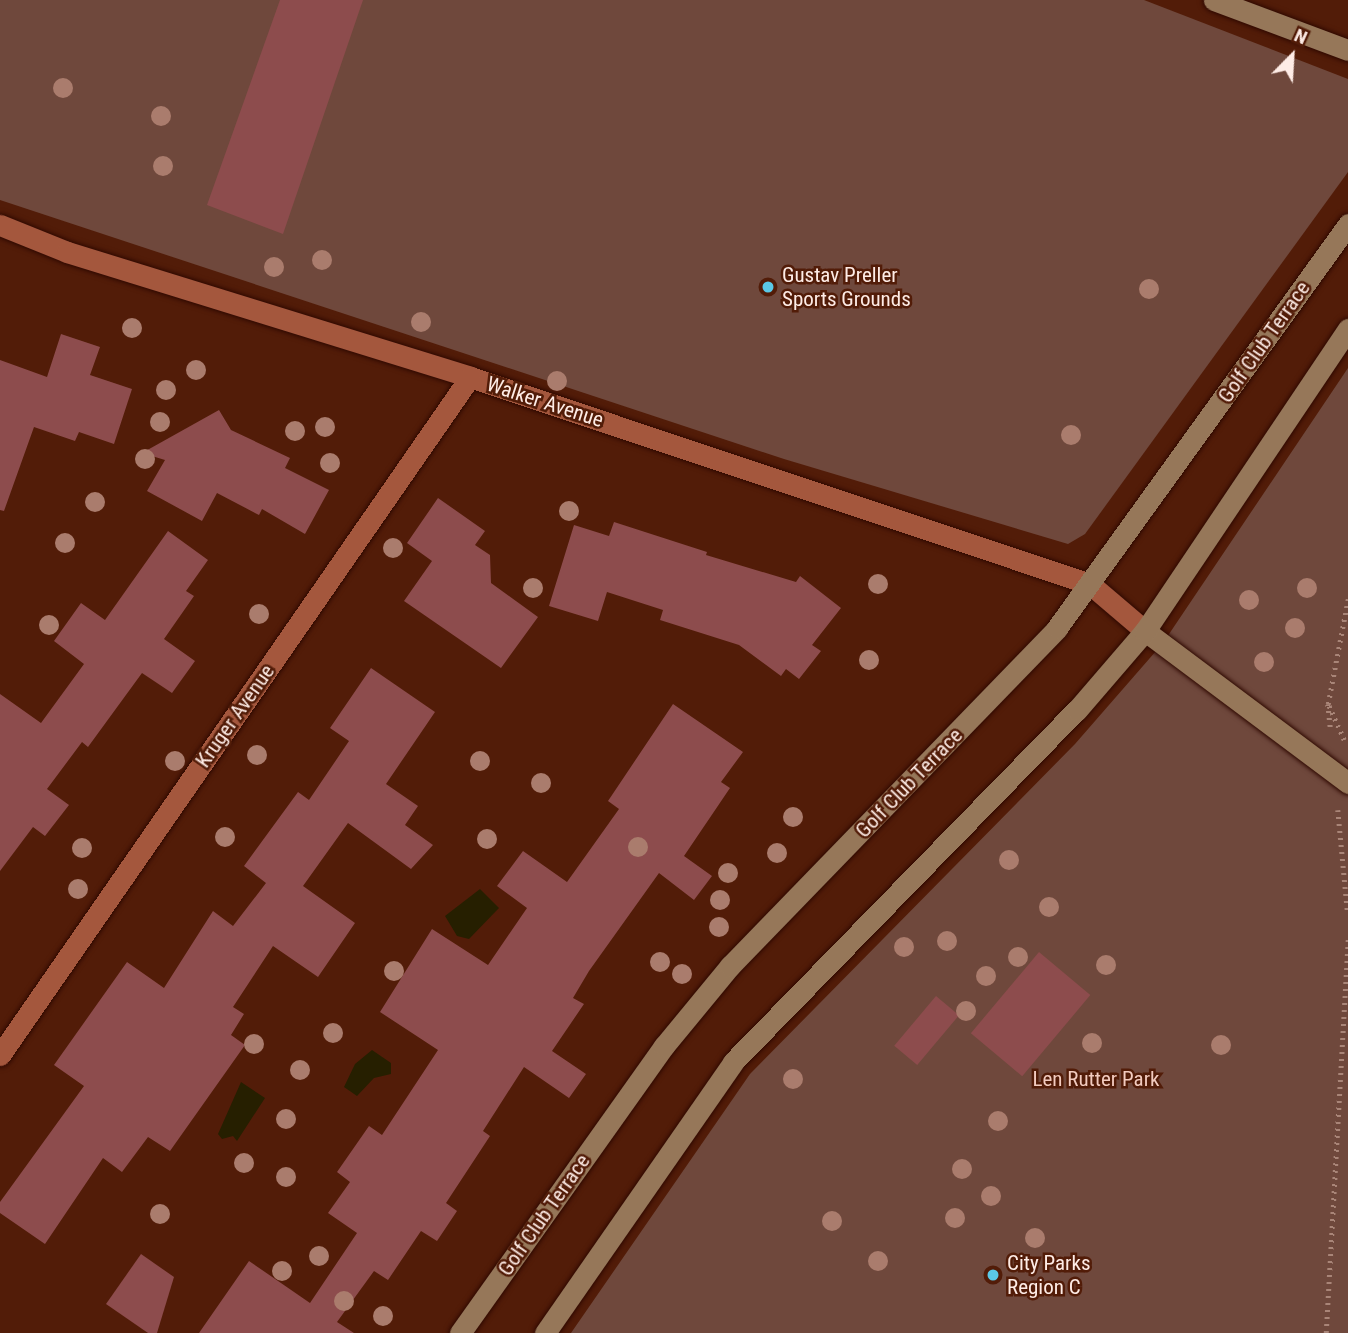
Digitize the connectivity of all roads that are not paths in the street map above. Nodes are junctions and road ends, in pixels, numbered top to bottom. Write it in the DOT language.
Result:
graph roads {
  1 [pos="1214,0"];
  2 [pos="1348,50"];
  3 [pos="1348,224"];
  4 [pos="0,225"];
  5 [pos="1348,329"];
  6 [pos="470,377"];
  7 [pos="1090,584"];
  8 [pos="1145,631"];
  9 [pos="1348,783"];
  10 [pos="0,1055"];
  11 [pos="460,1333"];
  12 [pos="545,1333"];
  1 -- 2 [label="street"];
  3 -- 7 [label="street, Golf Club Terrace"];
  4 -- 6 [label="street, Walker Avenue"];
  5 -- 8 [label="street"];
  6 -- 7 [label="street, Walker Avenue"];
  6 -- 10 [label="street, Kruger Avenue"];
  7 -- 8 [label="street"];
  7 -- 11 [label="street, Golf Club Terrace"];
  8 -- 9 [label="street"];
  8 -- 12 [label="street"];
}
